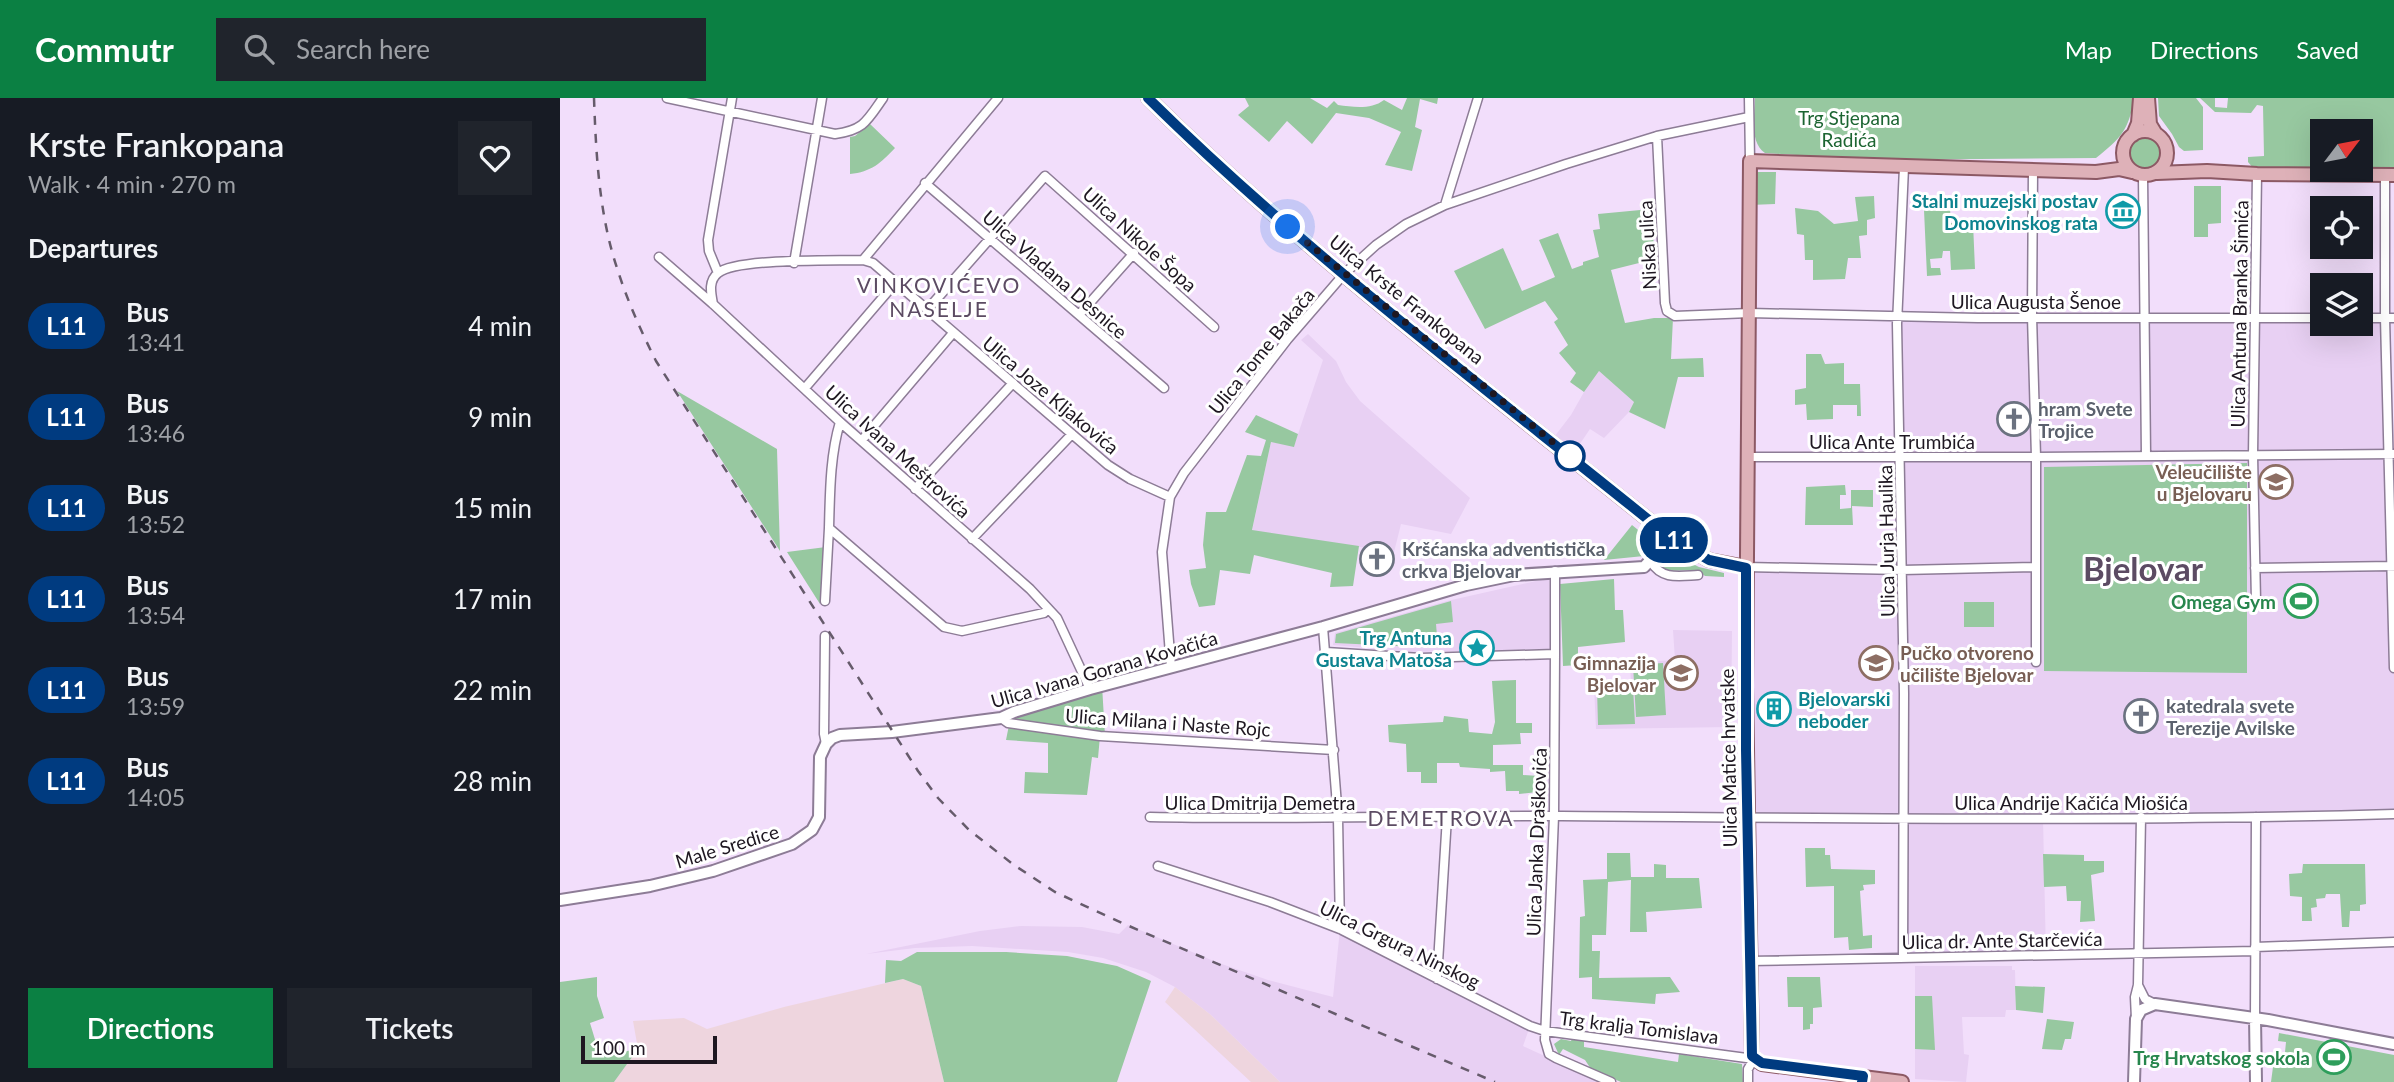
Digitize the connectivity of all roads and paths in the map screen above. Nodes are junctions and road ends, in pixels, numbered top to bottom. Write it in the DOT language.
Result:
graph roads {
  1 [pos="667,98"];
  2 [pos="732,98"];
  3 [pos="822,98"];
  4 [pos="883,98"];
  5 [pos="998,98"];
  6 [pos="1478,98"];
  7 [pos="1749,98"];
  8 [pos="2140,98"];
  9 [pos="2148,98"];
  10 [pos="1153,100"];
  11 [pos="730,111"];
  12 [pos="1749,117"];
  13 [pos="816,130"];
  14 [pos="2157,134"];
  15 [pos="1657,135"];
  16 [pos="2133,135"];
  17 [pos="2123,150"];
  18 [pos="2167,150"];
  19 [pos="1750,161"];
  20 [pos="1904,167"];
  21 [pos="2033,170"];
  22 [pos="2081,170"];
  23 [pos="2207,171"];
  24 [pos="2157,173"];
  25 [pos="2137,174"];
  26 [pos="2257,174"];
  27 [pos="2390,175"];
  28 [pos="925,183"];
  29 [pos="1445,205"];
  30 [pos="990,238"];
  31 [pos="1134,253"];
  32 [pos="659,257"];
  33 [pos="863,260"];
  34 [pos="794,263"];
  35 [pos="718,273"];
  36 [pos="1344,274"];
  37 [pos="896,282"];
  38 [pos="713,304"];
  39 [pos="927,310"];
  40 [pos="1750,313"];
  41 [pos="1079,315"];
  42 [pos="1898,315"];
  43 [pos="2032,316"];
  44 [pos="2146,317"];
  45 [pos="2254,317"];
  46 [pos="2310,318"];
  47 [pos="2390,318"];
  48 [pos="1214,327"];
  49 [pos="953,332"];
  50 [pos="1013,383"];
  51 [pos="805,388"];
  52 [pos="1164,388"];
  53 [pos="840,422"];
  54 [pos="1072,434"];
  55 [pos="862,440"];
  56 [pos="2391,454"];
  57 [pos="2146,455"];
  58 [pos="2253,455"];
  59 [pos="1900,456"];
  60 [pos="1749,457"];
  61 [pos="2036,457"];
  62 [pos="915,489"];
  63 [pos="1170,497"];
  64 [pos="829,528"];
  65 [pos="972,538"];
  66 [pos="1671,538"];
  67 [pos="1651,562"];
  68 [pos="2393,566"];
  69 [pos="2036,567"];
  70 [pos="1746,568"];
  71 [pos="2255,568"];
  72 [pos="1902,570"];
  73 [pos="1555,571"];
  74 [pos="1698,575"];
  75 [pos="825,601"];
  76 [pos="2256,601"];
  77 [pos="1048,609"];
  78 [pos="1323,627"];
  79 [pos="825,636"];
  80 [pos="1326,652"];
  81 [pos="1555,654"];
  82 [pos="2036,662"];
  83 [pos="1171,667"];
  84 [pos="2394,668"];
  85 [pos="1090,689"];
  86 [pos="1002,718"];
  87 [pos="826,744"];
  88 [pos="1334,750"];
  89 [pos="2394,814"];
  90 [pos="1554,816"];
  91 [pos="1150,817"];
  92 [pos="1447,817"];
  93 [pos="2141,817"];
  94 [pos="2256,817"];
  95 [pos="1338,818"];
  96 [pos="1747,818"];
  97 [pos="1905,819"];
  98 [pos="1158,866"];
  99 [pos="560,900"];
  100 [pos="1340,929"];
  101 [pos="2394,942"];
  102 [pos="2255,949"];
  103 [pos="2139,953"];
  104 [pos="1903,958"];
  105 [pos="1749,961"];
  106 [pos="1437,979"];
  107 [pos="2138,985"];
  108 [pos="2155,1004"];
  109 [pos="2136,1018"];
  110 [pos="2255,1018"];
  111 [pos="2279,1024"];
  112 [pos="1545,1031"];
  113 [pos="2257,1038"];
  114 [pos="2394,1044"];
  115 [pos="1754,1059"];
  116 [pos="1611,1082"];
  117 [pos="1748,1082"];
  118 [pos="1902,1082"];
  119 [pos="2134,1082"];
  120 [pos="2256,1082"];
  1 -- 11 [label="street"];
  2 -- 11 [label="street"];
  3 -- 13 [label="street"];
  4 -- 13 [label="street"];
  5 -- 28 [label="street"];
  6 -- 29 [label="street"];
  7 -- 12 [label="street"];
  8 -- 16 [label="main road"];
  9 -- 14 [label="main road"];
  10 -- 36 [label="main road, Ulica Krste Frankopana"];
  11 -- 13 [label="street"];
  11 -- 35 [label="street"];
  12 -- 15 [label="street, Ulica Tome Bakača"];
  12 -- 19 [label="street"];
  13 -- 34 [label="street"];
  14 -- 16 [label="main road"];
  14 -- 18 [label="main road"];
  15 -- 29 [label="street, Ulica Tome Bakača"];
  15 -- 40 [label="street, Niska ulica"];
  16 -- 17 [label="main road"];
  17 -- 22 [label="main road"];
  17 -- 25 [label="main road"];
  18 -- 23 [label="main road"];
  18 -- 24 [label="main road"];
  19 -- 20 [label="main road"];
  19 -- 40 [label="main road, Ulica Matice hrvatske"];
  20 -- 21 [label="main road"];
  20 -- 42 [label="street, Ulica Jurja Haulika"];
  21 -- 22 [label="main road"];
  21 -- 43 [label="street"];
  22 -- 25 [label="main road"];
  23 -- 24 [label="main road"];
  23 -- 26 [label="main road"];
  24 -- 25 [label="main road"];
  25 -- 44 [label="street"];
  26 -- 27 [label="main road"];
  26 -- 45 [label="street, Ulica Antuna Branka Šimića"];
  27 -- 47 [label="street"];
  28 -- 30 [label="street, Ulica Vladana Desnice"];
  28 -- 33 [label="street"];
  29 -- 36 [label="street, Ulica Tome Bakača"];
  30 -- 31 [label="street, Ulica Nikole Šopa"];
  30 -- 39 [label="street"];
  30 -- 41 [label="street, Ulica Vladana Desnice"];
  31 -- 41 [label="street"];
  31 -- 48 [label="street, Ulica Nikole Šopa"];
  32 -- 38 [label="street, Ulica Ivana Meštrovića"];
  33 -- 34 [label="street"];
  33 -- 37 [label="street, Ulica Joze Kljakovića"];
  34 -- 35 [label="street"];
  35 -- 38 [label="street"];
  36 -- 63 [label="street, Ulica Tome Bakača"];
  36 -- 66 [label="main road, Ulica Krste Frankopana"];
  37 -- 39 [label="street, Ulica Joze Kljakovića"];
  37 -- 51 [label="street"];
  38 -- 51 [label="street, Ulica Ivana Meštrovića"];
  39 -- 49 [label="street, Ulica Joze Kljakovića"];
  40 -- 42 [label="street, Ulica Augusta Šenoe"];
  40 -- 60 [label="main road, Ulica Matice hrvatske"];
  41 -- 52 [label="street, Ulica Vladana Desnice"];
  42 -- 43 [label="street, Ulica Augusta Šenoe"];
  42 -- 59 [label="street, Ulica Jurja Haulika"];
  43 -- 44 [label="street, Ulica Augusta Šenoe"];
  43 -- 61 [label="street"];
  44 -- 45 [label="street, Ulica Augusta Šenoe"];
  44 -- 57 [label="street"];
  45 -- 46 [label="street, Ulica Augusta Šenoe"];
  45 -- 58 [label="street, Ulica Antuna Branka Šimića"];
  47 -- 56 [label="street"];
  49 -- 50 [label="street, Ulica Joze Kljakovića"];
  49 -- 55 [label="street"];
  50 -- 54 [label="street, Ulica Joze Kljakovića"];
  50 -- 62 [label="street"];
  51 -- 53 [label="street, Ulica Ivana Meštrovića"];
  53 -- 55 [label="street, Ulica Ivana Meštrovića"];
  53 -- 64 [label="street"];
  54 -- 63 [label="street, Ulica Joze Kljakovića"];
  54 -- 65 [label="street"];
  55 -- 62 [label="street, Ulica Ivana Meštrovića"];
  56 -- 58 [label="street, Ulica Ante Trumbića"];
  56 -- 68 [label="street"];
  57 -- 58 [label="street, Ulica Ante Trumbića"];
  57 -- 61 [label="street, Ulica Ante Trumbića"];
  58 -- 71 [label="street, Ulica Antuna Branka Šimića"];
  59 -- 60 [label="street, Ulica Ante Trumbića"];
  59 -- 61 [label="street, Ulica Ante Trumbića"];
  59 -- 72 [label="street, Ulica Jurja Haulika"];
  60 -- 70 [label="main road, Ulica Matice hrvatske"];
  61 -- 69 [label="street"];
  62 -- 65 [label="street, Ulica Ivana Meštrovića"];
  63 -- 83 [label="street, Ulica Tome Bakača"];
  64 -- 75 [label="street"];
  64 -- 77 [label="street"];
  65 -- 77 [label="street, Ulica Ivana Meštrovića"];
  66 -- 67 [label="street"];
  66 -- 70 [label="main road, Ulica Krste Frankopana"];
  67 -- 73 [label="street"];
  67 -- 74 [label="street"];
  68 -- 71 [label="street"];
  68 -- 84 [label="street"];
  69 -- 72 [label="street"];
  69 -- 82 [label="street"];
  70 -- 72 [label="street"];
  70 -- 96 [label="main road, Ulica Matice hrvatske"];
  71 -- 76 [label="street, Ulica Antuna Branka Šimića"];
  72 -- 97 [label="street, Ulica Jurja Haulika"];
  73 -- 78 [label="street"];
  73 -- 81 [label="street"];
  77 -- 85 [label="street, Ulica Ivana Meštrovića"];
  78 -- 80 [label="street"];
  78 -- 83 [label="street, Ulica Ivana Gorana Kovačića"];
  79 -- 87 [label="street, Male Sredice"];
  80 -- 81 [label="street"];
  80 -- 88 [label="street"];
  81 -- 90 [label="street, Ulica Janka Draškovića"];
  83 -- 85 [label="street, Ulica Ivana Gorana Kovačića"];
  85 -- 86 [label="street, Ulica Ivana Gorana Kovačića"];
  86 -- 87 [label="street, Ulica Ivana Gorana Kovačića"];
  86 -- 88 [label="street, Ulica Milana i Naste Rojc"];
  87 -- 99 [label="street, Male Sredice"];
  88 -- 95 [label="street"];
  89 -- 94 [label="street, Ulica Andrije Kačića Miošića"];
  90 -- 92 [label="street, Ulica Dmitrija Demetra"];
  90 -- 96 [label="street, Ulica Dmitrija Demetra"];
  90 -- 112 [label="street, Ulica Janka Draškovića"];
  91 -- 95 [label="street, Ulica Dmitrija Demetra"];
  92 -- 95 [label="street, Ulica Dmitrija Demetra"];
  92 -- 106 [label="street"];
  93 -- 94 [label="street, Ulica Andrije Kačića Miošića"];
  93 -- 97 [label="street, Ulica Andrije Kačića Miošića"];
  93 -- 103 [label="street"];
  94 -- 102 [label="street"];
  95 -- 100 [label="street"];
  96 -- 97 [label="street, Ulica Andrije Kačića Miošića"];
  96 -- 105 [label="main road, Ulica Matice hrvatske"];
  97 -- 104 [label="street, Ulica Jurja Haulika"];
  98 -- 100 [label="street, Ulica Grgura Ninskog"];
  100 -- 106 [label="street, Ulica Grgura Ninskog"];
  101 -- 102 [label="street, Ulica dr. Ante Starčevića"];
  102 -- 103 [label="street, Ulica dr. Ante Starčevića"];
  102 -- 110 [label="street"];
  103 -- 104 [label="street, Ulica dr. Ante Starčevića"];
  103 -- 107 [label="street"];
  104 -- 105 [label="street, Ulica dr. Ante Starčevića"];
  105 -- 115 [label="main road, Ulica Matice hrvatske"];
  106 -- 112 [label="street, Ulica Grgura Ninskog"];
  107 -- 108 [label="street"];
  107 -- 109 [label="street"];
  108 -- 109 [label="street"];
  108 -- 110 [label="street"];
  109 -- 119 [label="street"];
  110 -- 111 [label="street"];
  110 -- 113 [label="street"];
  111 -- 113 [label="street"];
  111 -- 114 [label="street"];
  112 -- 115 [label="street, Trg kralja Tomislava"];
  112 -- 116 [label="street, Trg kralja Tomislava"];
  113 -- 120 [label="street"];
  115 -- 117 [label="street"];
  115 -- 118 [label="main road"];
}
